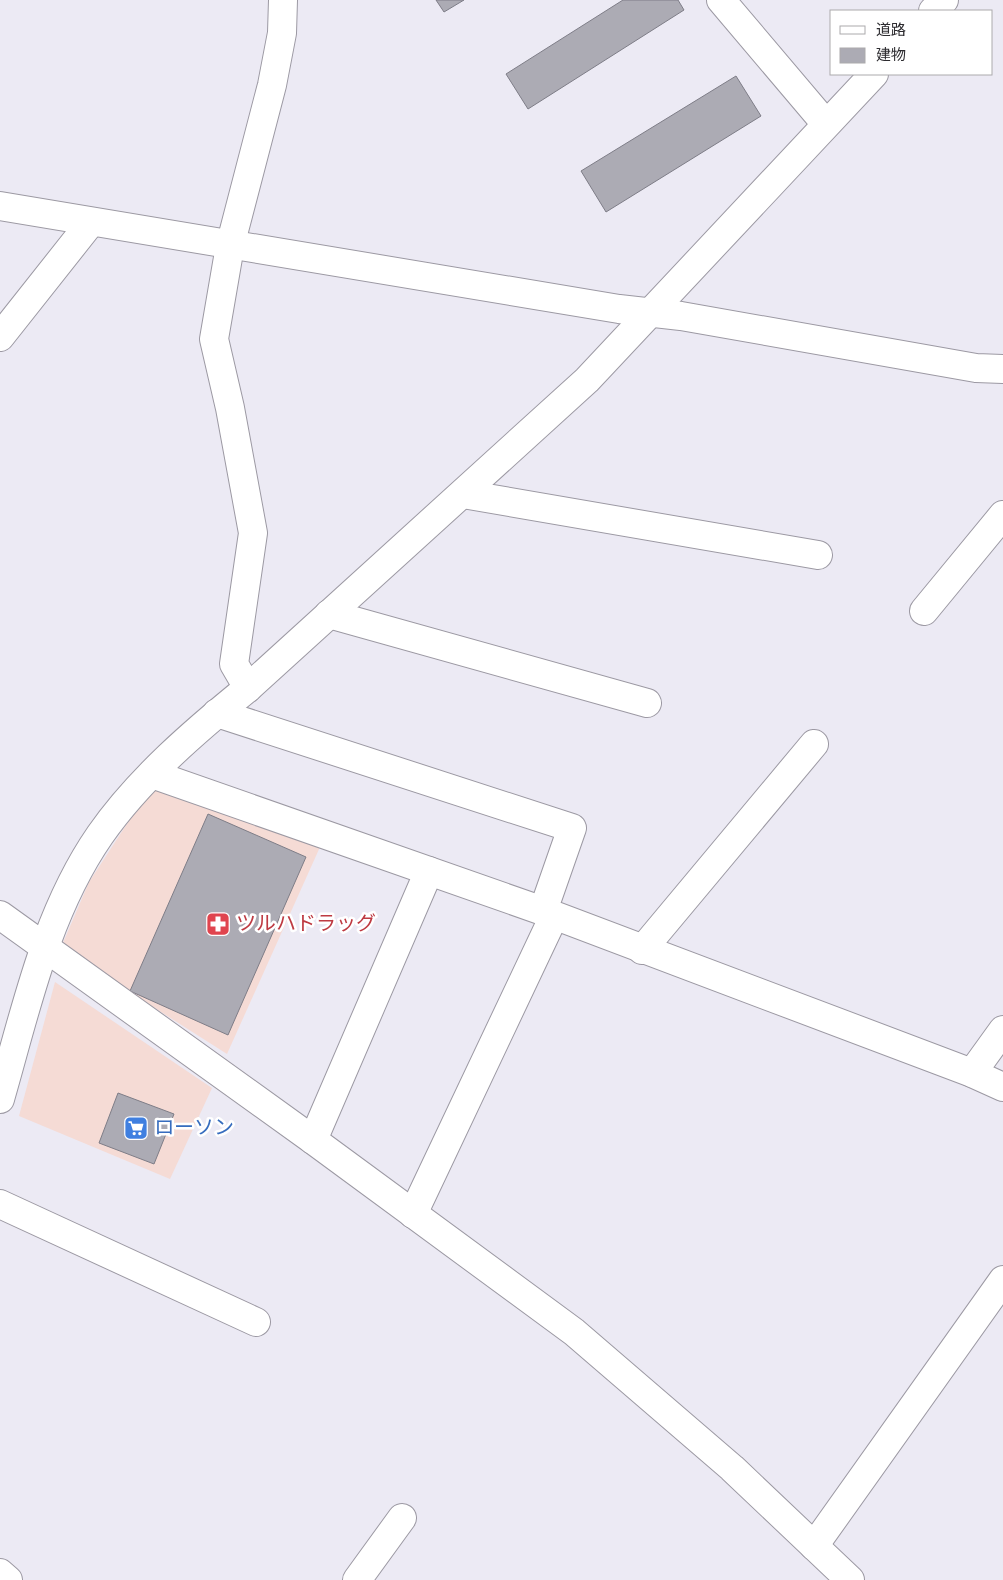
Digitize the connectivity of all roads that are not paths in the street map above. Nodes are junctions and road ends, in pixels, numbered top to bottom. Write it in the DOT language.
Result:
graph roads {
  1 [pos="283,0"];
  2 [pos="722,0"];
  3 [pos="944,0"];
  4 [pos="934,10"];
  5 [pos="873,75"];
  6 [pos="826,124"];
  7 [pos="0,206"];
  8 [pos="91,222"];
  9 [pos="230,246"];
  10 [pos="651,313"];
  11 [pos="0,337"];
  12 [pos="1003,369"];
  13 [pos="463,494"];
  14 [pos="1003,515"];
  15 [pos="818,555"];
  16 [pos="924,611"];
  17 [pos="329,614"];
  18 [pos="248,688"];
  19 [pos="647,703"];
  20 [pos="217,713"];
  21 [pos="814,744"];
  22 [pos="152,774"];
  23 [pos="429,871"];
  24 [pos="549,914"];
  25 [pos="0,915"];
  26 [pos="44,945"];
  27 [pos="642,950"];
  28 [pos="1003,1030"];
  29 [pos="972,1073"];
  30 [pos="1003,1087"];
  31 [pos="0,1099"];
  32 [pos="313,1140"];
  33 [pos="0,1204"];
  34 [pos="413,1214"];
  35 [pos="1003,1280"];
  36 [pos="256,1322"];
  37 [pos="402,1518"];
  38 [pos="814,1546"];
  39 [pos="0,1573"];
  40 [pos="8,1580"];
  41 [pos="357,1580"];
  42 [pos="850,1580"];
  1 -- 9 [label="street"];
  2 -- 6 [label="street"];
  3 -- 4 [label="street"];
  5 -- 6 [label="street"];
  6 -- 10 [label="street"];
  7 -- 8 [label="street"];
  8 -- 9 [label="street"];
  8 -- 11 [label="street"];
  9 -- 10 [label="street"];
  9 -- 18 [label="street"];
  10 -- 12 [label="street"];
  10 -- 13 [label="street"];
  13 -- 15 [label="street"];
  13 -- 17 [label="street"];
  14 -- 16 [label="street"];
  17 -- 18 [label="street"];
  17 -- 19 [label="street"];
  18 -- 20 [label="street"];
  20 -- 22 [label="street"];
  20 -- 24 [label="street"];
  21 -- 27 [label="street"];
  22 -- 23 [label="street"];
  22 -- 26 [label="street"];
  23 -- 24 [label="street"];
  23 -- 32 [label="street"];
  24 -- 27 [label="street"];
  24 -- 34 [label="street"];
  25 -- 26 [label="street"];
  26 -- 31 [label="street"];
  26 -- 32 [label="street"];
  27 -- 29 [label="street"];
  28 -- 29 [label="street"];
  29 -- 30 [label="street"];
  32 -- 34 [label="street"];
  33 -- 36 [label="street"];
  34 -- 38 [label="street"];
  35 -- 38 [label="street"];
  37 -- 41 [label="street"];
  38 -- 42 [label="street"];
  39 -- 40 [label="street"];
}
